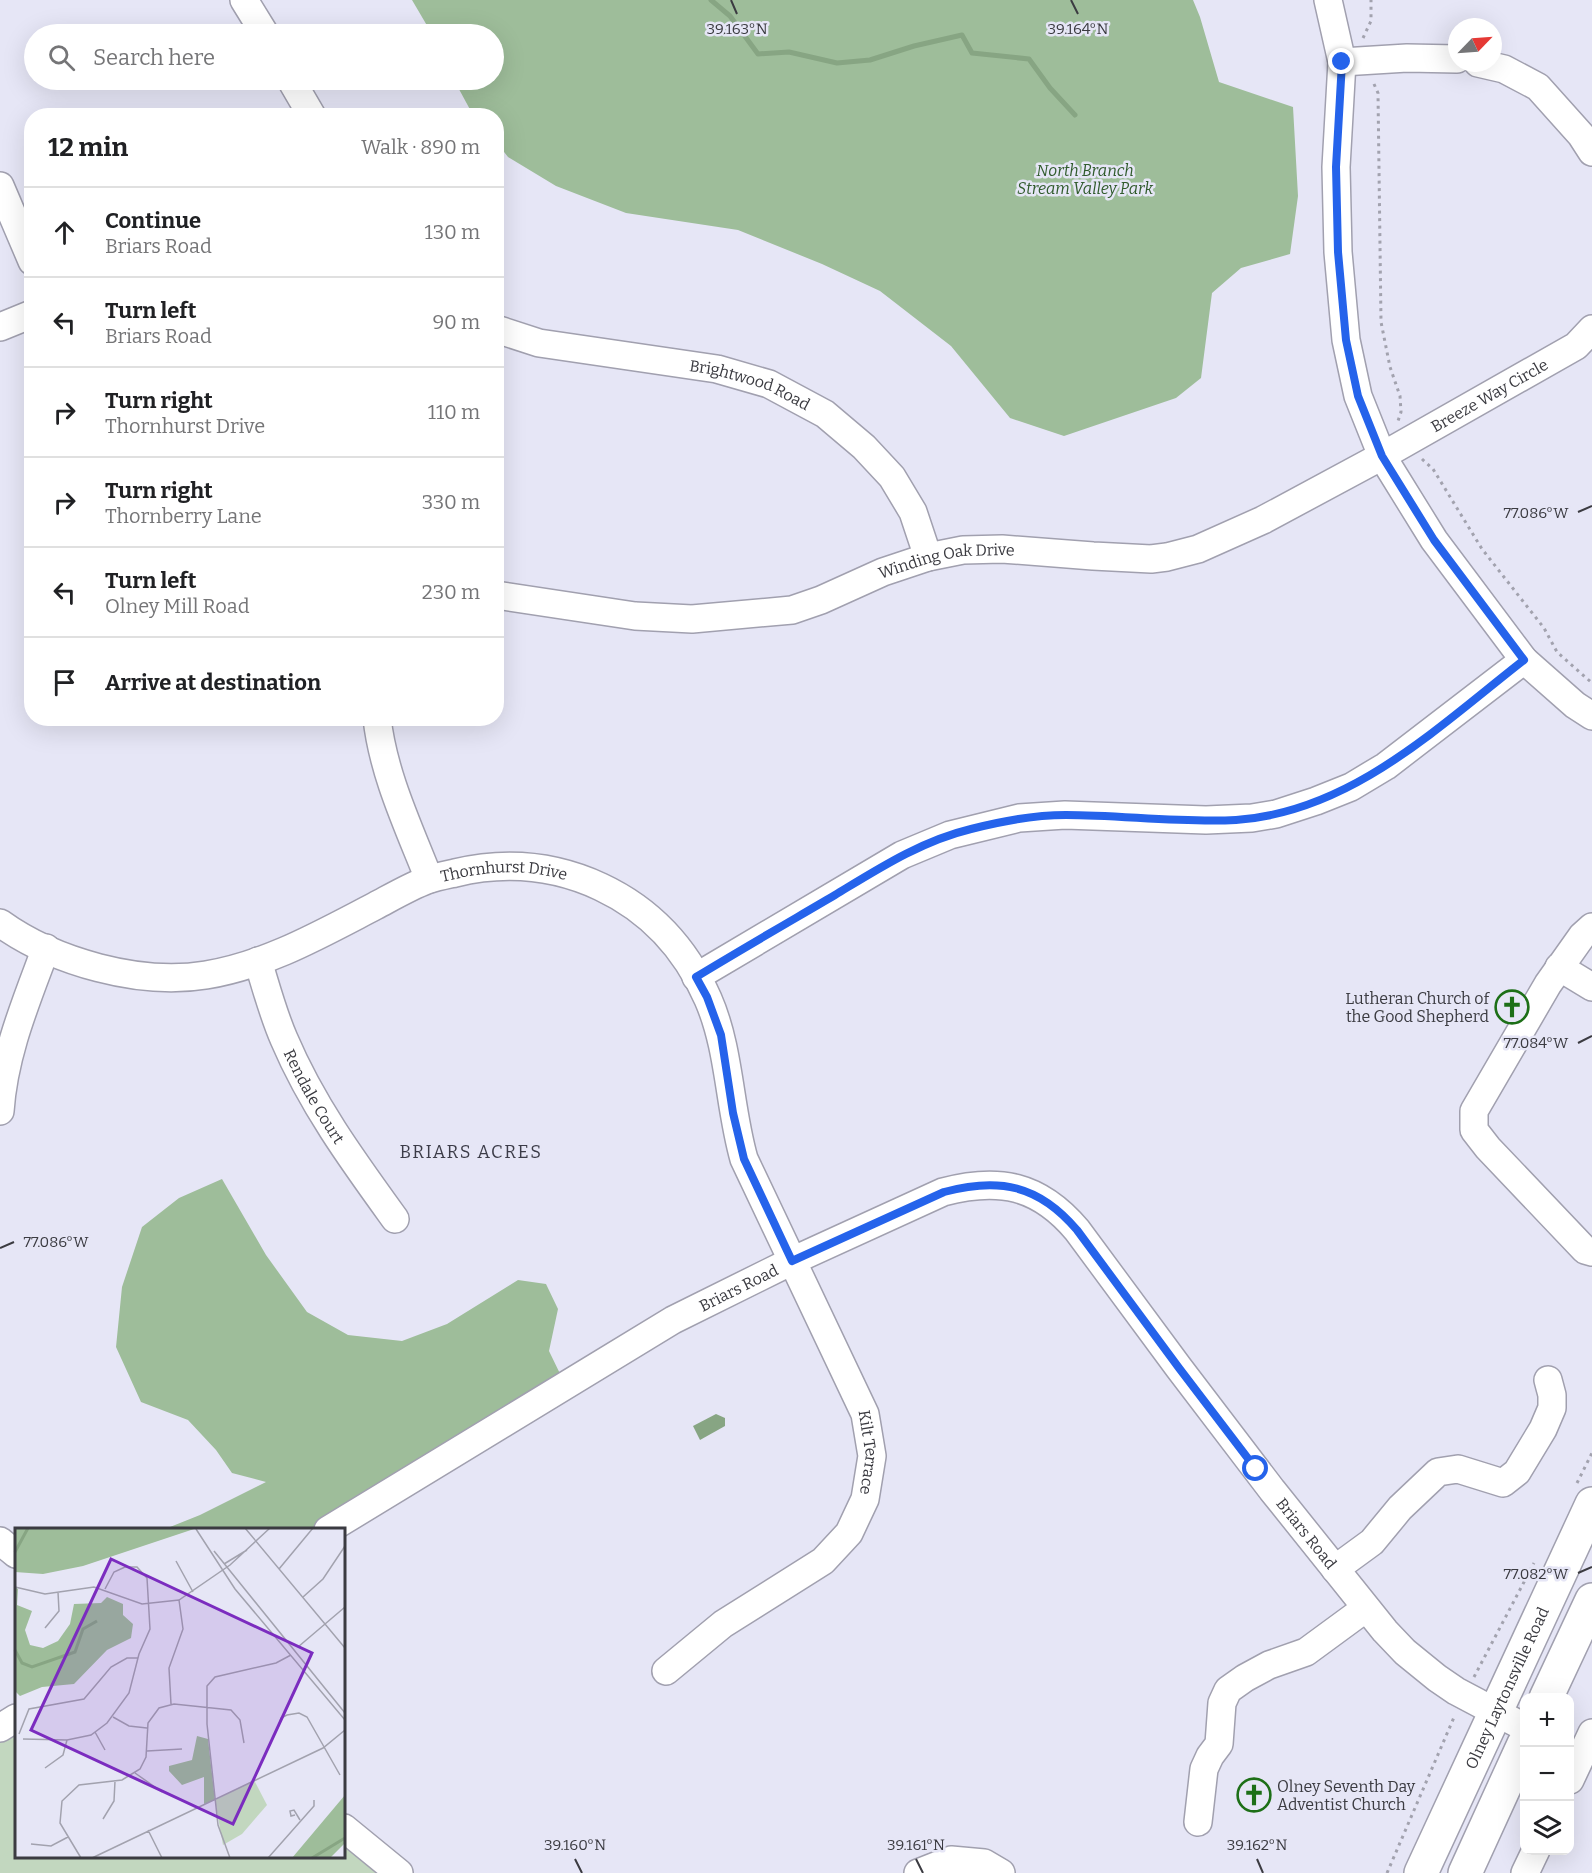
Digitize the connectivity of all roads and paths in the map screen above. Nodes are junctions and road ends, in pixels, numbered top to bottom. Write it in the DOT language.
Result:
graph roads {
  1 [pos="244,0"];
  2 [pos="1328,0"];
  3 [pos="1371,0"];
  4 [pos="259,24"];
  5 [pos="1448,58"];
  6 [pos="1353,61"];
  7 [pos="1502,69"];
  8 [pos="297,90"];
  9 [pos="307,108"];
  10 [pos="1592,152"];
  11 [pos="0,186"];
  12 [pos="24,242"];
  13 [pos="24,317"];
  14 [pos="0,327"];
  15 [pos="1592,329"];
  16 [pos="504,332"];
  17 [pos="1406,442"];
  18 [pos="1382,456"];
  19 [pos="928,557"];
  20 [pos="504,596"];
  21 [pos="1524,660"];
  22 [pos="1592,683"];
  23 [pos="1592,716"];
  24 [pos="378,726"];
  25 [pos="429,879"];
  26 [pos="0,923"];
  27 [pos="1592,927"];
  28 [pos="46,948"];
  29 [pos="258,961"];
  30 [pos="1559,967"];
  31 [pos="696,977"];
  32 [pos="1592,987"];
  33 [pos="0,1111"];
  34 [pos="395,1219"];
  35 [pos="1592,1252"];
  36 [pos="792,1261"];
  37 [pos="1548,1380"];
  38 [pos="1592,1453"];
  39 [pos="1582,1497"];
  40 [pos="331,1528"];
  41 [pos="0,1540"];
  42 [pos="15,1553"];
  43 [pos="1535,1562"];
  44 [pos="1335,1569"];
  45 [pos="1592,1600"];
  46 [pos="1366,1608"];
  47 [pos="666,1671"];
  48 [pos="1548,1693"];
  49 [pos="1465,1696"];
  50 [pos="1495,1712"];
  51 [pos="15,1719"];
  52 [pos="1520,1725"];
  53 [pos="0,1728"];
  54 [pos="1591,1737"];
  55 [pos="1523,1747"];
  56 [pos="1574,1770"];
  57 [pos="1198,1822"];
  58 [pos="345,1829"];
  59 [pos="1534,1855"];
  60 [pos="399,1873"];
  61 [pos="918,1873"];
  62 [pos="1001,1873"];
  63 [pos="1387,1873"];
  64 [pos="1421,1873"];
  65 [pos="1465,1873"];
  66 [pos="1525,1873"];
  1 -- 4 [label="street"];
  2 -- 6 [label="street"];
  3 -- 6 [label="path"];
  5 -- 6 [label="street"];
  6 -- 17 [label="path"];
  6 -- 18 [label="street"];
  7 -- 10 [label="street"];
  8 -- 9 [label="street"];
  11 -- 12 [label="street"];
  13 -- 14 [label="street"];
  15 -- 17 [label="street, Breeze Way Circle"];
  16 -- 19 [label="street, Brightwood Road"];
  17 -- 18 [label="street, Breeze Way Circle"];
  17 -- 22 [label="path"];
  18 -- 19 [label="street, Winding Oak Drive"];
  18 -- 21 [label="street"];
  19 -- 20 [label="street, Winding Oak Drive"];
  21 -- 23 [label="street"];
  21 -- 31 [label="street"];
  24 -- 25 [label="street"];
  25 -- 29 [label="street, Thornhurst Drive"];
  25 -- 31 [label="street, Thornhurst Drive"];
  26 -- 28 [label="street, Thornhurst Drive"];
  27 -- 30 [label="street"];
  28 -- 29 [label="street, Thornhurst Drive"];
  28 -- 33 [label="street"];
  29 -- 34 [label="street, Rendale Court"];
  30 -- 32 [label="street"];
  30 -- 35 [label="street"];
  31 -- 36 [label="street, Thornhurst Drive"];
  36 -- 40 [label="street, Briars Road"];
  36 -- 44 [label="street, Briars Road"];
  36 -- 47 [label="street, Kilt Terrace"];
  37 -- 44 [label="street"];
  38 -- 39 [label="path"];
  39 -- 50 [label="main road, Olney Laytonsville Road"];
  41 -- 42 [label="street"];
  43 -- 49 [label="path"];
  44 -- 46 [label="street, Briars Road"];
  45 -- 48 [label="main road"];
  46 -- 49 [label="street, Briars Road"];
  46 -- 57 [label="street"];
  49 -- 50 [label="street, Briars Road"];
  49 -- 63 [label="path"];
  50 -- 52 [label="street, Briars Road"];
  50 -- 64 [label="main road, Olney Laytonsville Road"];
  51 -- 53 [label="street"];
  54 -- 56 [label="street"];
  55 -- 65 [label="main road"];
  58 -- 60 [label="street"];
  59 -- 66 [label="street"];
  61 -- 62 [label="street"];
}
